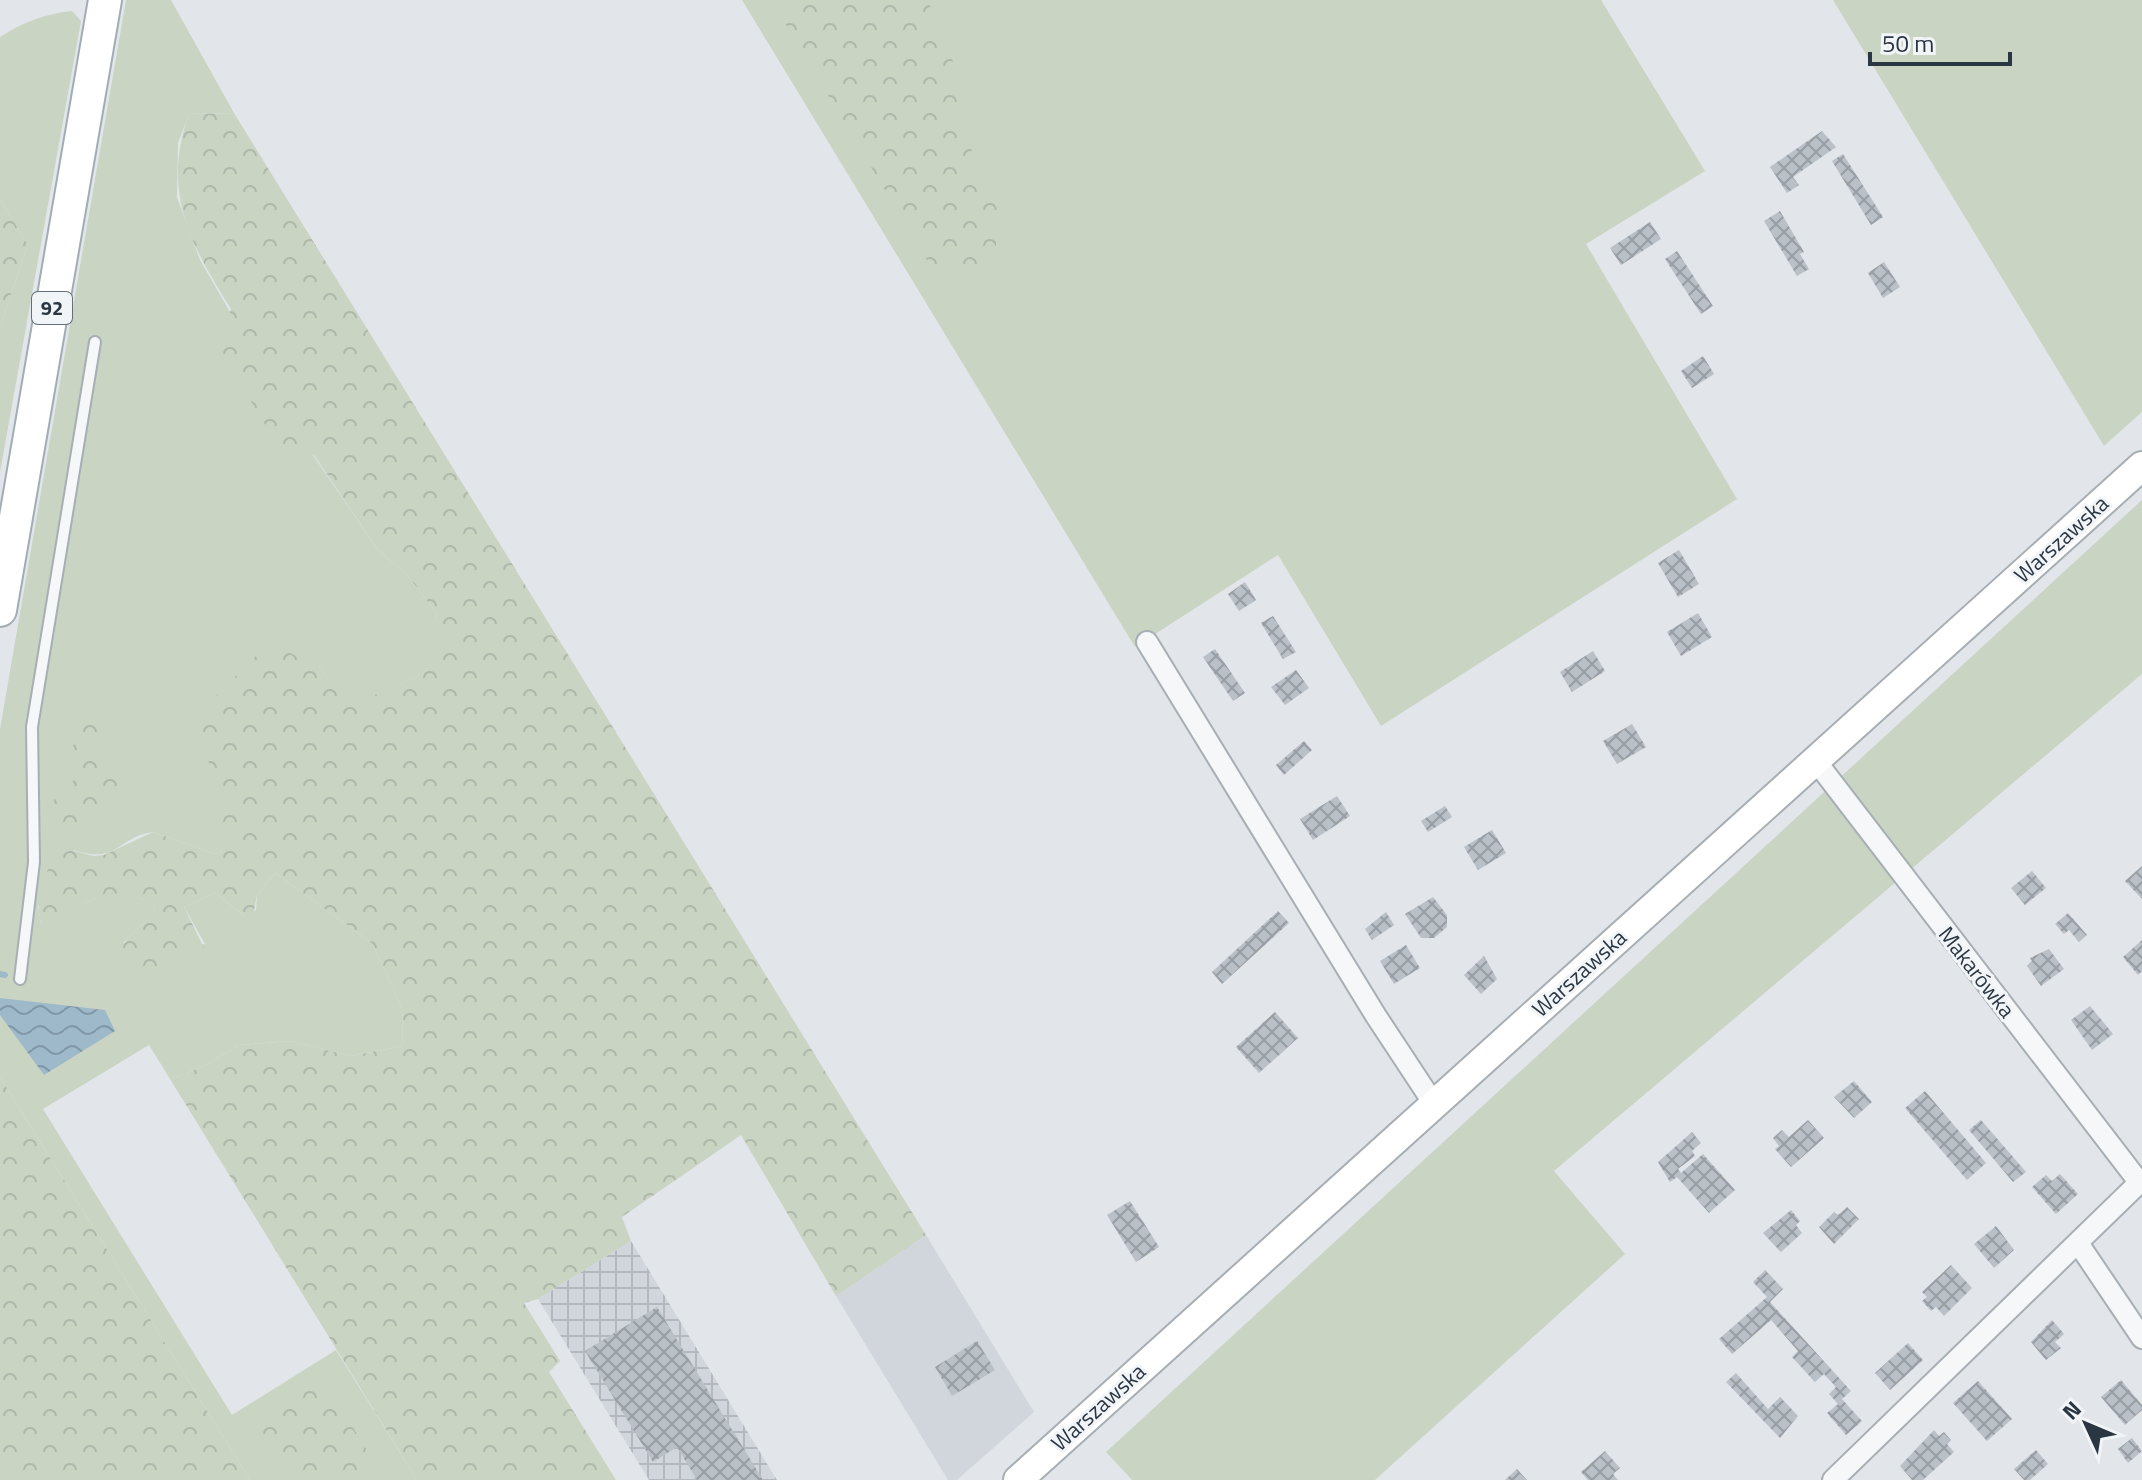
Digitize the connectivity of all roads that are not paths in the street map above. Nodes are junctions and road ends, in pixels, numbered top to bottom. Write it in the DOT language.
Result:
graph roads {
  1 [pos="105,0"];
  2 [pos="95,342"];
  3 [pos="2142,466"];
  4 [pos="0,610"];
  5 [pos="1147,642"];
  6 [pos="1815,760"];
  7 [pos="20,979"];
  8 [pos="1434,1104"];
  9 [pos="2141,1181"];
  10 [pos="2078,1243"];
  11 [pos="2142,1338"];
  12 [pos="1018,1480"];
  13 [pos="1833,1480"];
  1 -- 4 [label="main road, 92"];
  2 -- 7 [label="lane"];
  3 -- 6 [label="street, Warszawska"];
  5 -- 8 [label="street"];
  6 -- 8 [label="street, Warszawska"];
  6 -- 9 [label="street, Makarówka"];
  8 -- 12 [label="street, Warszawska"];
  9 -- 10 [label="street"];
  10 -- 11 [label="street"];
  10 -- 13 [label="street"];
}
